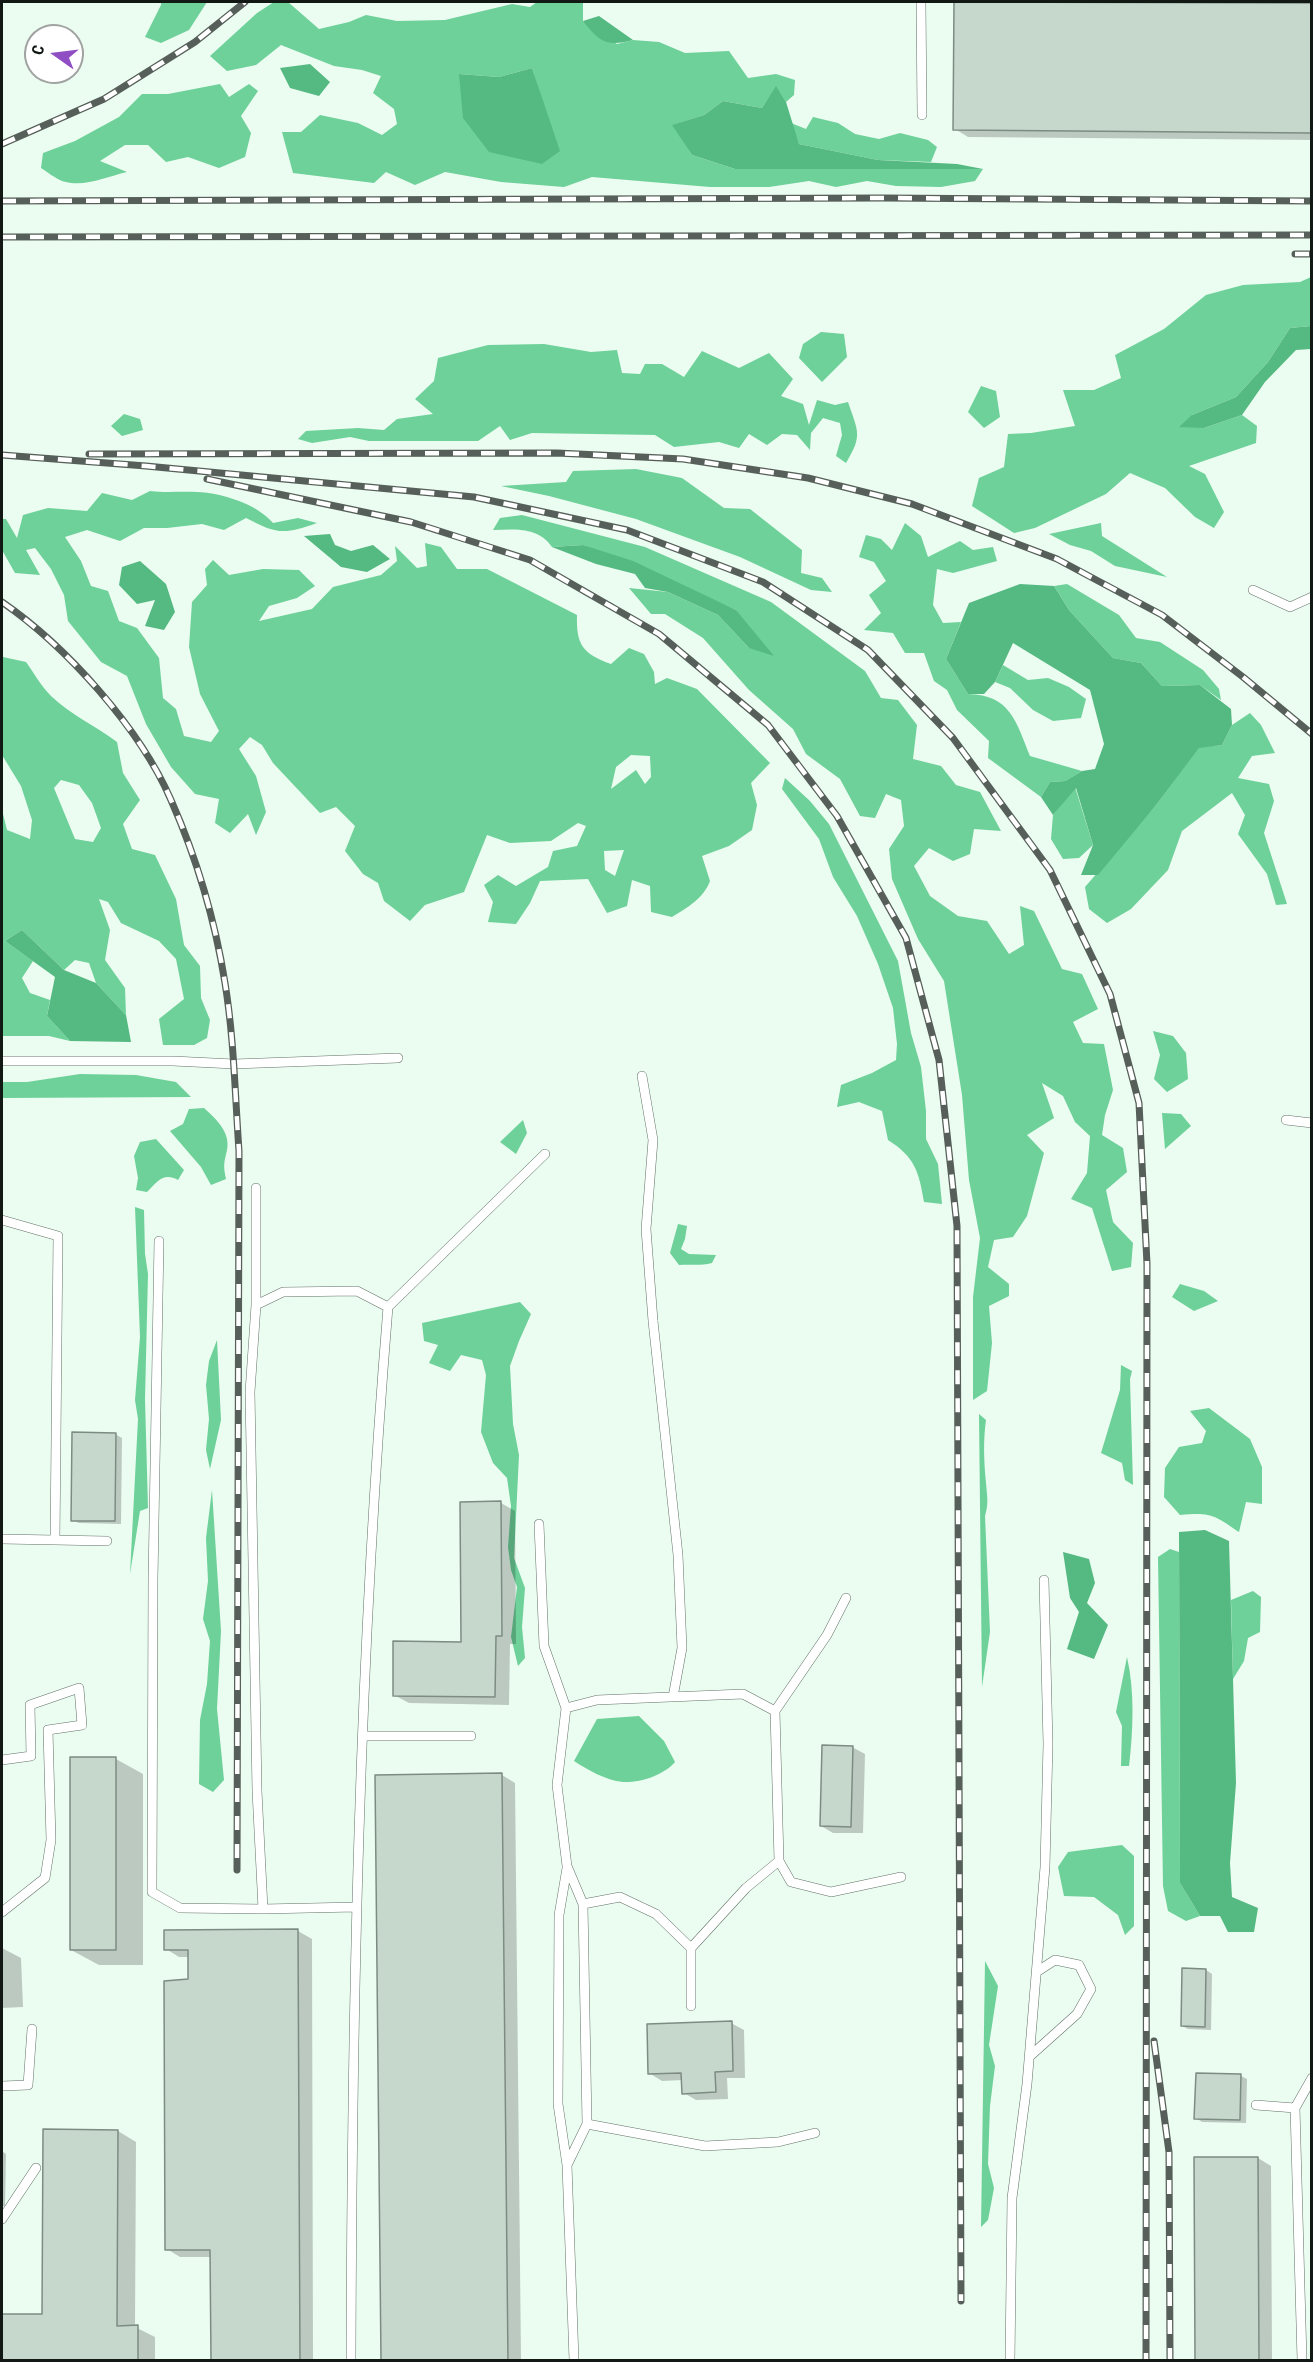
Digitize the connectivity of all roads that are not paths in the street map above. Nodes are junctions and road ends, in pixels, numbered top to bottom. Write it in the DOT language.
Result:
graph roads {
  1 [pos="921,2"];
  2 [pos="922,115"];
  3 [pos="1253,590"];
  4 [pos="1311,597"];
  5 [pos="398,1058"];
  6 [pos="2,1061"];
  7 [pos="642,1076"];
  8 [pos="1286,1120"];
  9 [pos="1311,1123"];
  10 [pos="544,1154"];
  11 [pos="256,1188"];
  12 [pos="2,1220"];
  13 [pos="159,1241"];
  14 [pos="256,1305"];
  15 [pos="388,1307"];
  16 [pos="539,1524"];
  17 [pos="2,1539"];
  18 [pos="55,1540"];
  19 [pos="107,1541"];
  20 [pos="1044,1580"];
  21 [pos="846,1598"];
  22 [pos="674,1697"];
  23 [pos="566,1708"];
  24 [pos="775,1711"];
  25 [pos="363,1736"];
  26 [pos="471,1736"];
  27 [pos="2,1760"];
  28 [pos="779,1861"];
  29 [pos="567,1866"];
  30 [pos="901,1877"];
  31 [pos="583,1904"];
  32 [pos="356,1907"];
  33 [pos="263,1910"];
  34 [pos="2,1912"];
  35 [pos="691,1948"];
  36 [pos="1038,1971"];
  37 [pos="691,2006"];
  38 [pos="32,2029"];
  39 [pos="1029,2057"];
  40 [pos="1311,2078"];
  41 [pos="2,2086"];
  42 [pos="1256,2105"];
  43 [pos="1295,2108"];
  44 [pos="587,2124"];
  45 [pos="815,2133"];
  46 [pos="567,2165"];
  47 [pos="36,2168"];
  48 [pos="2,2219"];
  49 [pos="351,2361"];
  50 [pos="574,2361"];
  51 [pos="1010,2361"];
  52 [pos="1302,2361"];
  1 -- 2 [label="lane"];
  3 -- 4 [label="lane"];
  5 -- 6 [label="lane"];
  7 -- 22 [label="lane"];
  8 -- 9 [label="lane"];
  10 -- 15 [label="lane"];
  11 -- 14 [label="lane"];
  12 -- 18 [label="lane"];
  13 -- 33 [label="lane"];
  14 -- 15 [label="lane"];
  14 -- 33 [label="lane"];
  15 -- 25 [label="lane"];
  16 -- 23 [label="lane"];
  17 -- 18 [label="lane"];
  18 -- 19 [label="lane"];
  20 -- 36 [label="lane"];
  21 -- 24 [label="lane"];
  22 -- 23 [label="lane"];
  22 -- 24 [label="lane"];
  23 -- 29 [label="lane"];
  24 -- 28 [label="lane"];
  25 -- 26 [label="lane"];
  25 -- 32 [label="lane"];
  27 -- 34 [label="lane"];
  28 -- 30 [label="lane"];
  28 -- 35 [label="lane"];
  29 -- 31 [label="lane"];
  29 -- 46 [label="lane"];
  31 -- 35 [label="lane"];
  31 -- 44 [label="lane"];
  32 -- 33 [label="lane"];
  32 -- 49 [label="lane"];
  35 -- 37 [label="lane"];
  36 -- 39 [label="lane"];
  36 -- 39 [label="lane"];
  38 -- 41 [label="lane"];
  39 -- 51 [label="lane"];
  40 -- 43 [label="lane"];
  42 -- 43 [label="lane"];
  43 -- 52 [label="lane"];
  44 -- 45 [label="lane"];
  44 -- 46 [label="lane"];
  46 -- 50 [label="lane"];
  47 -- 48 [label="lane"];
}
